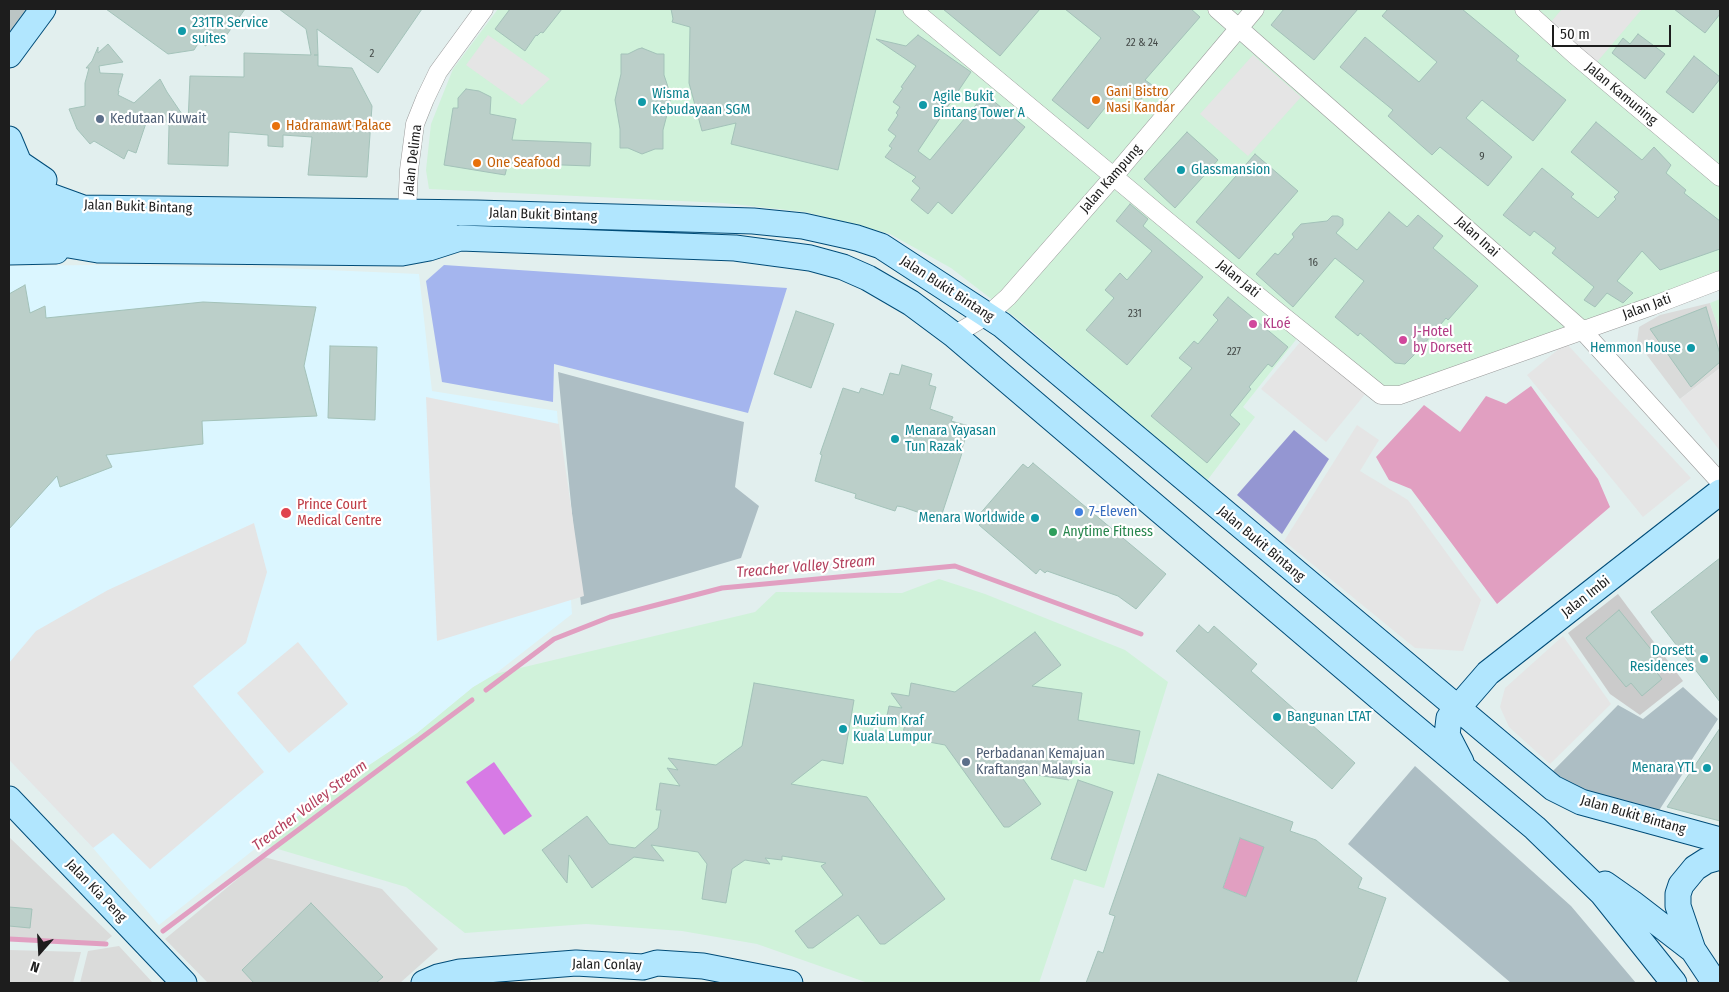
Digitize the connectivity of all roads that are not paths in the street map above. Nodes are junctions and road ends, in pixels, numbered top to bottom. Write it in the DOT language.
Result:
graph roads {
  1 [pos="43,9"];
  2 [pos="484,9"];
  3 [pos="912,9"];
  4 [pos="1217,9"];
  5 [pos="1256,9"];
  6 [pos="1524,9"];
  7 [pos="1240,28"];
  8 [pos="9,54"];
  9 [pos="9,139"];
  10 [pos="9,176"];
  11 [pos="1114,176"];
  12 [pos="1720,177"];
  13 [pos="9,198"];
  14 [pos="83,208"];
  15 [pos="407,211"];
  16 [pos="9,224"];
  17 [pos="460,238"];
  18 [pos="98,250"];
  19 [pos="9,252"];
  20 [pos="1720,280"];
  21 [pos="988,315"];
  22 [pos="1582,330"];
  23 [pos="954,335"];
  24 [pos="1720,482"];
  25 [pos="1720,492"];
  26 [pos="1457,707"];
  27 [pos="1465,768"];
  28 [pos="9,799"];
  29 [pos="1720,840"];
  30 [pos="1720,857"];
  31 [pos="1567,859"];
  32 [pos="1693,950"];
  33 [pos="184,983"];
  34 [pos="424,983"];
  35 [pos="790,983"];
  36 [pos="1674,983"];
  37 [pos="1715,983"];
  1 -- 8 [label="main road"];
  2 -- 15 [label="street, Jalan Delima"];
  3 -- 11 [label="street, Jalan Jati"];
  4 -- 7 [label="street, Jalan Inai"];
  5 -- 7 [label="street, Jalan Kampung"];
  6 -- 12 [label="street, Jalan Kamuning"];
  7 -- 11 [label="street, Jalan Kampung"];
  7 -- 22 [label="street, Jalan Inai"];
  9 -- 14 [label="main road"];
  10 -- 14 [label="main road, Jalan Bukit Bintang"];
  11 -- 21 [label="street, Jalan Kampung"];
  11 -- 22 [label="street, Jalan Jati"];
  13 -- 17 [label="main road"];
  14 -- 15 [label="main road, Jalan Bukit Bintang"];
  15 -- 21 [label="main road, Jalan Bukit Bintang"];
  16 -- 18 [label="main road, Jalan Bukit Bintang"];
  17 -- 18 [label="main road, Jalan Bukit Bintang"];
  17 -- 23 [label="main road, Jalan Bukit Bintang"];
  18 -- 19 [label="main road"];
  20 -- 22 [label="street, Jalan Jati"];
  21 -- 23 [label="street, Jalan Kampung"];
  21 -- 26 [label="main road, Jalan Bukit Bintang"];
  22 -- 24 [label="street, Jalan Inai"];
  23 -- 27 [label="main road, Jalan Bukit Bintang"];
  25 -- 26 [label="main road, Jalan Imbi"];
  26 -- 27 [label="main road, Jalan Imbi"];
  26 -- 29 [label="main road, Jalan Bukit Bintang"];
  27 -- 31 [label="main road, Jalan Bukit Bintang"];
  28 -- 33 [label="main road, Jalan Kia Peng"];
  30 -- 32 [label="main road"];
  31 -- 32 [label="main road"];
  31 -- 36 [label="main road, Jalan Bukit Bintang"];
  32 -- 37 [label="main road"];
  34 -- 35 [label="main road, Jalan Conlay"];
}
